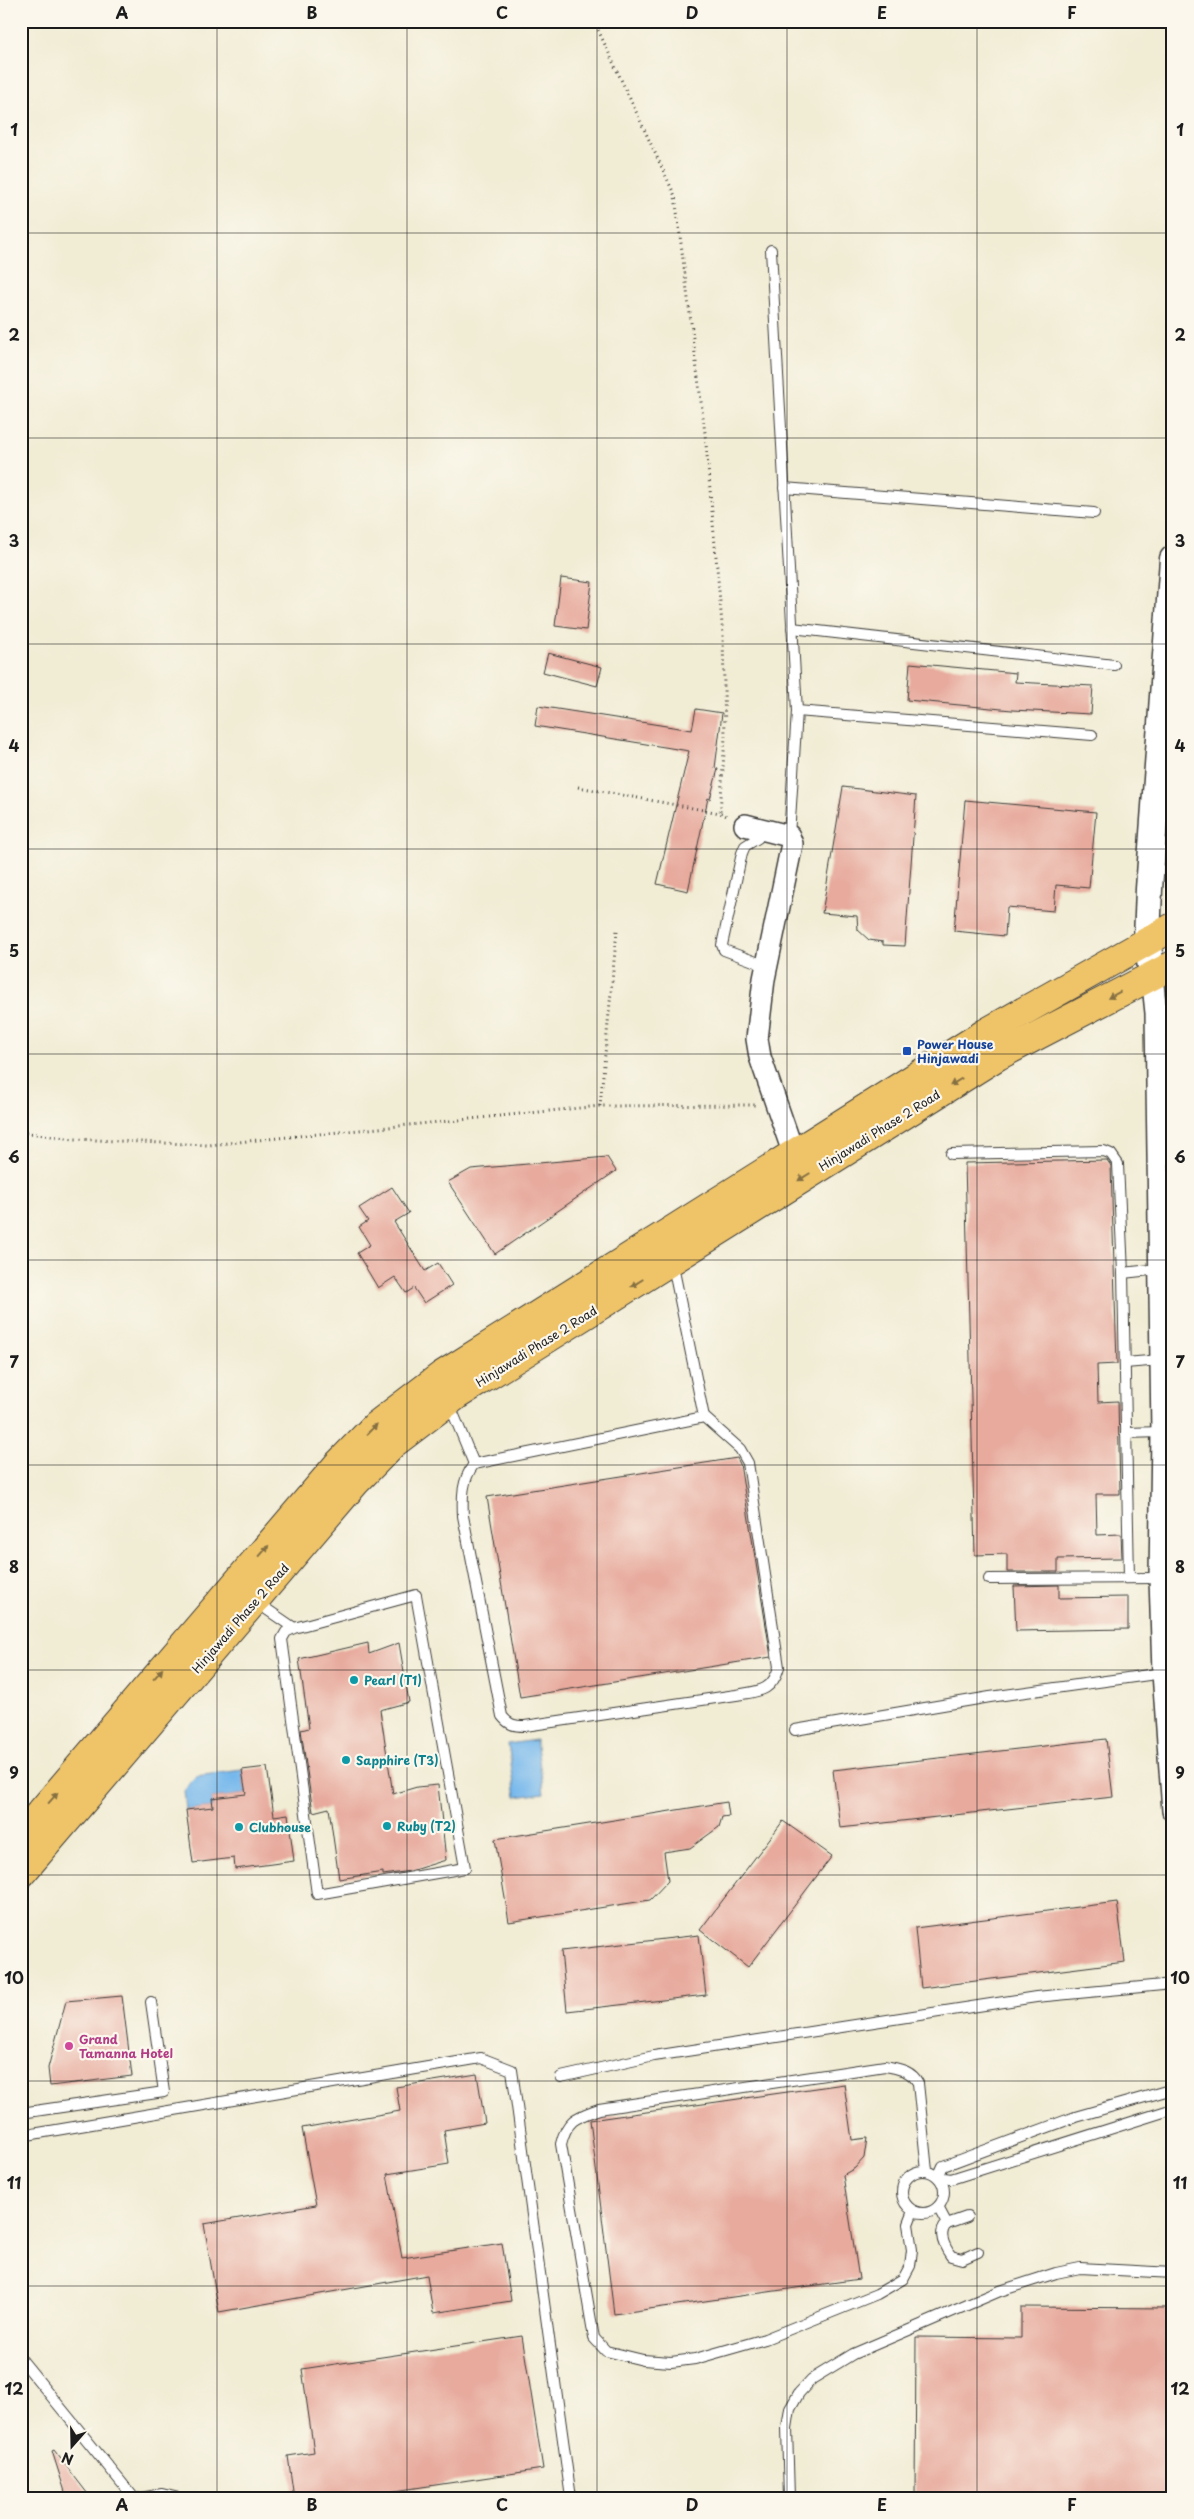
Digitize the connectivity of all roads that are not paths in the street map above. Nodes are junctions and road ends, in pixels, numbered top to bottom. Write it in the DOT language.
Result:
graph roads {
  1 [pos="771,250"];
  2 [pos="784,488"];
  3 [pos="1094,513"];
  4 [pos="1173,559"];
  5 [pos="792,628"];
  6 [pos="1170,657"];
  7 [pos="1114,665"];
  8 [pos="797,711"];
  9 [pos="1092,735"];
  10 [pos="753,827"];
  11 [pos="789,836"];
  12 [pos="1173,927"];
  13 [pos="1147,939"];
  14 [pos="766,966"];
  15 [pos="1162,970"];
  16 [pos="1165,1012"];
  17 [pos="793,1152"];
  18 [pos="950,1154"];
  19 [pos="672,1260"];
  20 [pos="1160,1269"];
  21 [pos="1123,1272"];
  22 [pos="1161,1360"];
  23 [pos="1125,1363"];
  24 [pos="436,1400"];
  25 [pos="704,1417"];
  26 [pos="1162,1432"];
  27 [pos="1126,1433"];
  28 [pos="474,1464"];
  29 [pos="1166,1530"];
  30 [pos="989,1578"];
  31 [pos="1129,1578"];
  32 [pos="1160,1578"];
  33 [pos="255,1601"];
  34 [pos="294,1628"];
  35 [pos="1163,1673"];
  36 [pos="794,1730"];
  37 [pos="1173,1811"];
  38 [pos="21,1835"];
  39 [pos="21,1874"];
  40 [pos="1173,1984"];
  41 [pos="151,2002"];
  42 [pos="561,2077"];
  43 [pos="1173,2089"];
  44 [pos="1173,2109"];
  45 [pos="21,2112"];
  46 [pos="21,2136"];
  47 [pos="927,2171"];
  48 [pos="938,2177"];
  49 [pos="938,2207"];
  50 [pos="913,2211"];
  51 [pos="967,2217"];
  52 [pos="947,2224"];
  53 [pos="978,2252"];
  54 [pos="1173,2273"];
  55 [pos="21,2359"];
  56 [pos="134,2498"];
  57 [pos="141,2498"];
  58 [pos="179,2498"];
  59 [pos="571,2498"];
  60 [pos="789,2498"];
  1 -- 2 [label="lane"];
  2 -- 3 [label="lane"];
  2 -- 5 [label="lane"];
  4 -- 6 [label="street"];
  5 -- 7 [label="lane"];
  5 -- 8 [label="lane"];
  6 -- 13 [label="street"];
  8 -- 9 [label="lane"];
  8 -- 11 [label="lane"];
  10 -- 11 [label="street"];
  10 -- 14 [label="lane"];
  11 -- 14 [label="street"];
  12 -- 13 [label="main road, Hinjawadi Phase 2 Road"];
  13 -- 15 [label="street"];
  13 -- 17 [label="main road, Hinjawadi Phase 2 Road"];
  14 -- 17 [label="street"];
  15 -- 16 [label="street"];
  15 -- 19 [label="main road, Hinjawadi Phase 2 Road, one-way"];
  16 -- 20 [label="street"];
  17 -- 24 [label="main road, Hinjawadi Phase 2 Road"];
  18 -- 21 [label="lane"];
  19 -- 24 [label="main road, Hinjawadi Phase 2 Road, one-way"];
  19 -- 25 [label="lane"];
  20 -- 21 [label="lane"];
  20 -- 22 [label="street"];
  21 -- 23 [label="lane"];
  22 -- 23 [label="lane"];
  22 -- 26 [label="street"];
  23 -- 27 [label="lane"];
  24 -- 28 [label="lane"];
  24 -- 33 [label="main road, Hinjawadi Phase 2 Road"];
  38 -- 24 [label="main road, Hinjawadi Phase 2 Road, one-way"];
  25 -- 28 [label="lane"];
  25 -- 28 [label="lane"];
  26 -- 27 [label="lane"];
  26 -- 29 [label="street"];
  27 -- 31 [label="lane"];
  29 -- 32 [label="street"];
  30 -- 31 [label="lane"];
  31 -- 32 [label="lane"];
  32 -- 35 [label="street"];
  33 -- 34 [label="lane"];
  33 -- 39 [label="main road, Hinjawadi Phase 2 Road"];
  34 -- 34 [label="lane"];
  35 -- 36 [label="lane"];
  35 -- 37 [label="street"];
  40 -- 42 [label="lane"];
  41 -- 45 [label="lane"];
  43 -- 48 [label="lane"];
  44 -- 48 [label="lane"];
  46 -- 59 [label="lane"];
  47 -- 48 [label="lane"];
  47 -- 50 [label="lane"];
  47 -- 50 [label="lane"];
  48 -- 49 [label="lane"];
  49 -- 50 [label="lane"];
  49 -- 52 [label="lane"];
  51 -- 52 [label="lane"];
  52 -- 53 [label="lane"];
  54 -- 60 [label="lane"];
  55 -- 56 [label="lane"];
  57 -- 58 [label="lane"];
}
